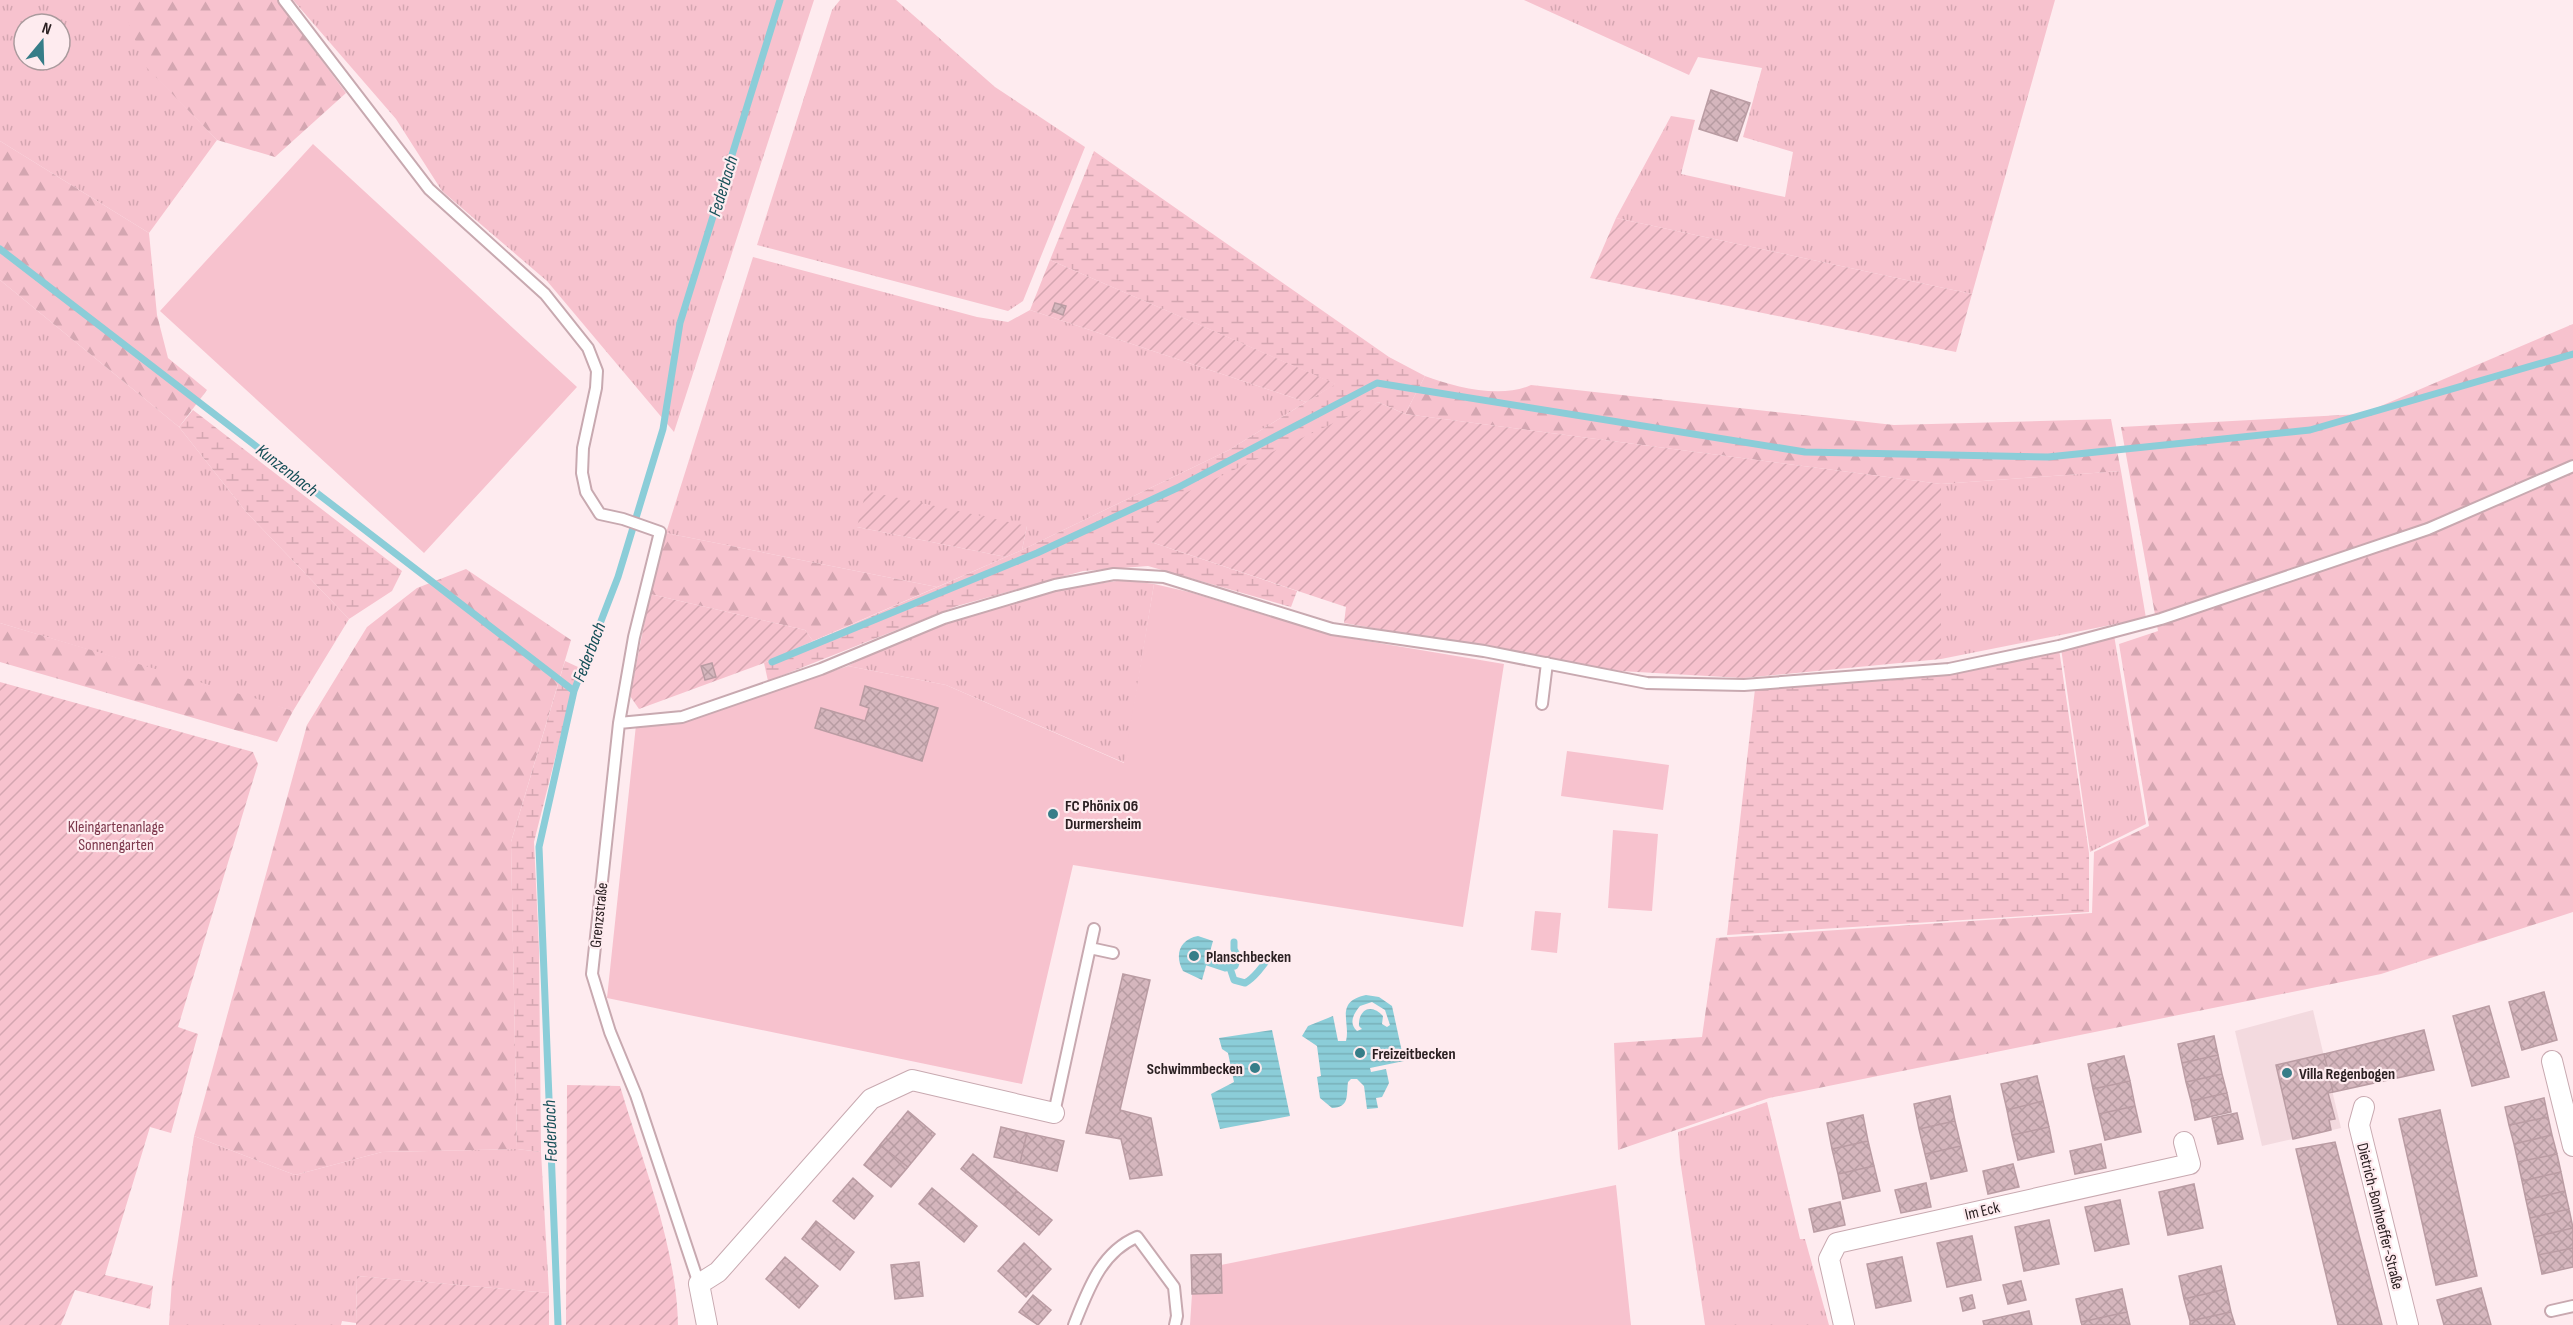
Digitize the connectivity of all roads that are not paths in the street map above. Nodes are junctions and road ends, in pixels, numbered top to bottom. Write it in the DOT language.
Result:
graph roads {
  1 [pos="284,0"];
  2 [pos="2573,466"];
  3 [pos="1547,663"];
  4 [pos="1542,704"];
  5 [pos="619,723"];
  6 [pos="1094,928"];
  7 [pos="1090,948"];
  8 [pos="1113,953"];
  9 [pos="2552,1061"];
  10 [pos="2364,1107"];
  11 [pos="1054,1113"];
  12 [pos="2184,1142"];
  13 [pos="2573,1146"];
  14 [pos="699,1284"];
  15 [pos="2573,1306"];
  16 [pos="2551,1311"];
  17 [pos="707,1325"];
  18 [pos="1074,1325"];
  19 [pos="1175,1325"];
  20 [pos="1844,1325"];
  21 [pos="2408,1325"];
  1 -- 5 [label="lane, Grenzstraße"];
  2 -- 3 [label="lane"];
  3 -- 4 [label="lane"];
  3 -- 5 [label="lane"];
  5 -- 14 [label="lane, Grenzstraße"];
  6 -- 7 [label="lane"];
  7 -- 8 [label="lane"];
  7 -- 11 [label="lane"];
  9 -- 13 [label="street"];
  10 -- 21 [label="street, Dietrich-Bonhoeffer-Straße"];
  11 -- 14 [label="street"];
  12 -- 20 [label="street, Im Eck"];
  14 -- 17 [label="street, Grenzstraße"];
  15 -- 16 [label="lane"];
  18 -- 19 [label="lane"];
}
